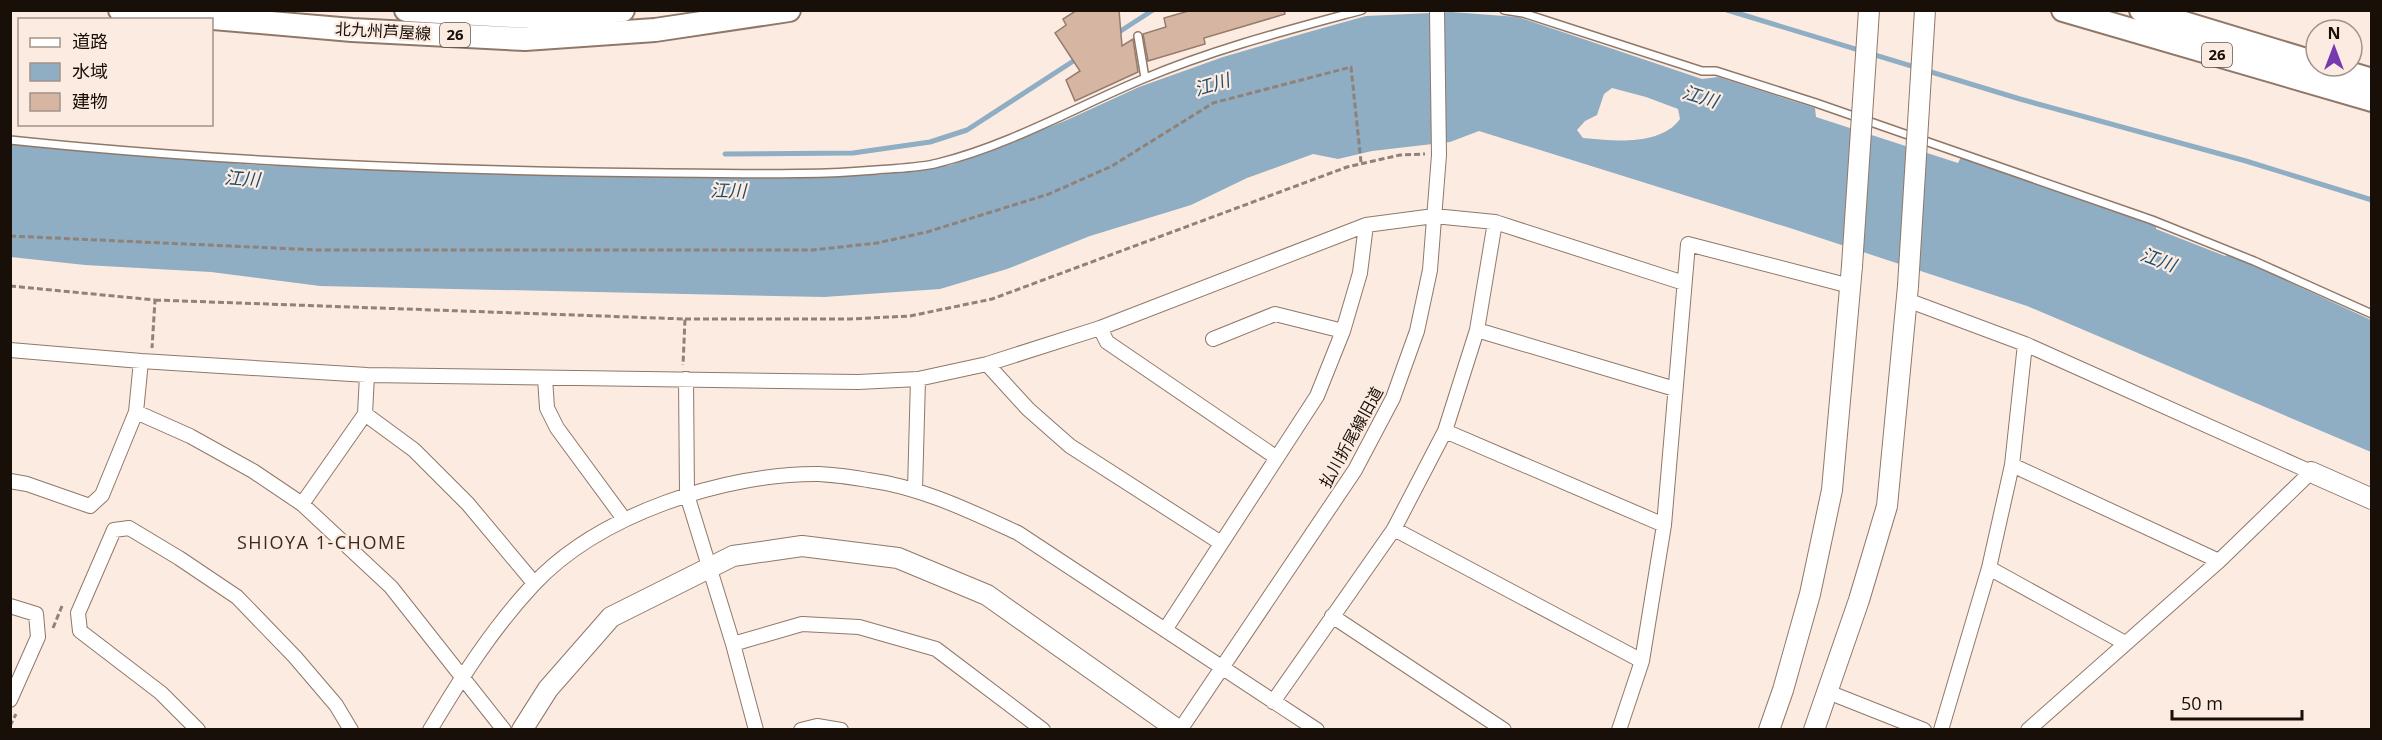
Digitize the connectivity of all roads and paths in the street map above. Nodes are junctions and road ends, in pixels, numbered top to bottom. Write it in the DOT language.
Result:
graph roads {
  1 [pos="120,10"];
  2 [pos="406,10"];
  3 [pos="623,10"];
  4 [pos="789,10"];
  5 [pos="1362,10"];
  6 [pos="1504,10"];
  7 [pos="1869,10"];
  8 [pos="1925,10"];
  9 [pos="2063,10"];
  10 [pos="2141,10"];
  11 [pos="1437,12"];
  12 [pos="213,18"];
  13 [pos="213,18"];
  14 [pos="1138,36"];
  15 [pos="2304,59"];
  16 [pos="1145,78"];
  17 [pos="2372,100"];
  18 [pos="10,141"];
  19 [pos="1425,154"];
  20 [pos="1361,162"];
  21 [pos="1434,216"];
  22 [pos="1495,222"];
  23 [pos="1366,225"];
  24 [pos="10,236"];
  25 [pos="1684,283"];
  26 [pos="10,286"];
  27 [pos="1850,286"];
  28 [pos="1908,293"];
  29 [pos="155,300"];
  30 [pos="2372,314"];
  31 [pos="686,319"];
  32 [pos="1100,328"];
  33 [pos="1477,330"];
  34 [pos="1343,331"];
  35 [pos="1213,339"];
  36 [pos="2025,344"];
  37 [pos="10,350"];
  38 [pos="146,362"];
  39 [pos="987,364"];
  40 [pos="367,375"];
  41 [pos="545,378"];
  42 [pos="685,379"];
  43 [pos="918,379"];
  44 [pos="1675,390"];
  45 [pos="136,412"];
  46 [pos="366,414"];
  47 [pos="1445,431"];
  48 [pos="1277,458"];
  49 [pos="2012,465"];
  50 [pos="2311,472"];
  51 [pos="10,481"];
  52 [pos="915,490"];
  53 [pos="687,495"];
  54 [pos="2372,499"];
  55 [pos="302,504"];
  56 [pos="624,519"];
  57 [pos="1664,525"];
  58 [pos="1394,529"];
  59 [pos="1221,543"];
  60 [pos="2219,561"];
  61 [pos="710,568"];
  62 [pos="1989,568"];
  63 [pos="534,583"];
  64 [pos="66,598"];
  65 [pos="10,606"];
  66 [pos="1332,616"];
  67 [pos="52,630"];
  68 [pos="1165,630"];
  69 [pos="2125,643"];
  70 [pos="733,644"];
  71 [pos="1642,661"];
  72 [pos="1222,669"];
  73 [pos="461,678"];
  74 [pos="1828,692"];
  75 [pos="15,702"];
  76 [pos="1273,702"];
  77 [pos="10,726"];
  78 [pos="198,729"];
  79 [pos="351,729"];
  80 [pos="430,729"];
  81 [pos="504,729"];
  82 [pos="522,729"];
  83 [pos="756,729"];
  84 [pos="801,729"];
  85 [pos="841,729"];
  86 [pos="1043,729"];
  87 [pos="1179,729"];
  88 [pos="1317,729"];
  89 [pos="1504,729"];
  90 [pos="1618,729"];
  91 [pos="1769,729"];
  92 [pos="1814,729"];
  93 [pos="1924,729"];
  94 [pos="1941,729"];
  95 [pos="2028,729"];
  1 -- 13 [label="main road, 北九州芦屋線 / 26"];
  2 -- 3 [label="main road, 北九州芦屋線 / 26"];
  4 -- 12 [label="main road, 北九州芦屋線 / 26"];
  5 -- 16 [label="lane"];
  6 -- 30 [label="lane"];
  7 -- 27 [label="street, bridge"];
  8 -- 28 [label="street, bridge"];
  9 -- 17 [label="main road, 26"];
  10 -- 15 [label="main road, 26"];
  11 -- 21 [label="street, 払川折尾線旧道"];
  14 -- 16 [label="lane"];
  16 -- 18 [label="lane"];
  19 -- 20 [label="path"];
  20 -- 24 [label="path"];
  20 -- 31 [label="path"];
  21 -- 22 [label="street"];
  21 -- 23 [label="street"];
  21 -- 72 [label="street, 払川折尾線旧道"];
  22 -- 25 [label="street"];
  22 -- 33 [label="street"];
  23 -- 32 [label="street"];
  23 -- 34 [label="street"];
  25 -- 27 [label="street"];
  25 -- 44 [label="street"];
  26 -- 29 [label="path"];
  27 -- 91 [label="street"];
  28 -- 36 [label="street"];
  28 -- 74 [label="street"];
  29 -- 31 [label="path"];
  29 -- 38 [label="path"];
  31 -- 42 [label="path"];
  32 -- 39 [label="street"];
  32 -- 48 [label="street"];
  33 -- 44 [label="street"];
  33 -- 47 [label="street"];
  34 -- 35 [label="street"];
  34 -- 48 [label="street"];
  36 -- 49 [label="street"];
  36 -- 50 [label="street"];
  37 -- 38 [label="street"];
  38 -- 40 [label="street"];
  38 -- 45 [label="street"];
  39 -- 43 [label="street"];
  39 -- 59 [label="street"];
  40 -- 41 [label="street"];
  40 -- 46 [label="street"];
  41 -- 42 [label="street"];
  41 -- 56 [label="street"];
  42 -- 43 [label="street"];
  42 -- 53 [label="street"];
  43 -- 52 [label="street"];
  44 -- 57 [label="street"];
  45 -- 51 [label="street"];
  45 -- 55 [label="street"];
  46 -- 55 [label="street"];
  46 -- 63 [label="street"];
  47 -- 57 [label="street"];
  47 -- 58 [label="street"];
  48 -- 59 [label="street"];
  49 -- 60 [label="street"];
  49 -- 62 [label="street"];
  50 -- 54 [label="street"];
  50 -- 60 [label="street"];
  52 -- 53 [label="street"];
  52 -- 68 [label="street"];
  53 -- 56 [label="street"];
  53 -- 61 [label="street"];
  55 -- 73 [label="street"];
  56 -- 63 [label="street"];
  57 -- 71 [label="street"];
  58 -- 66 [label="street"];
  58 -- 71 [label="street"];
  59 -- 68 [label="street"];
  60 -- 69 [label="street"];
  61 -- 70 [label="street"];
  61 -- 82 [label="street"];
  61 -- 87 [label="street"];
  62 -- 69 [label="street"];
  62 -- 94 [label="street"];
  63 -- 73 [label="street"];
  64 -- 67 [label="path"];
  65 -- 75 [label="street"];
  66 -- 76 [label="street"];
  66 -- 89 [label="street"];
  68 -- 72 [label="street"];
  69 -- 95 [label="street"];
  70 -- 83 [label="street"];
  70 -- 86 [label="street"];
  71 -- 90 [label="street"];
  72 -- 76 [label="street"];
  72 -- 87 [label="street, 払川折尾線旧道"];
  73 -- 80 [label="street"];
  73 -- 81 [label="street"];
  74 -- 92 [label="street"];
  74 -- 93 [label="street"];
  75 -- 77 [label="path"];
  76 -- 88 [label="street"];
  78 -- 79 [label="street"];
  84 -- 85 [label="street"];
}
